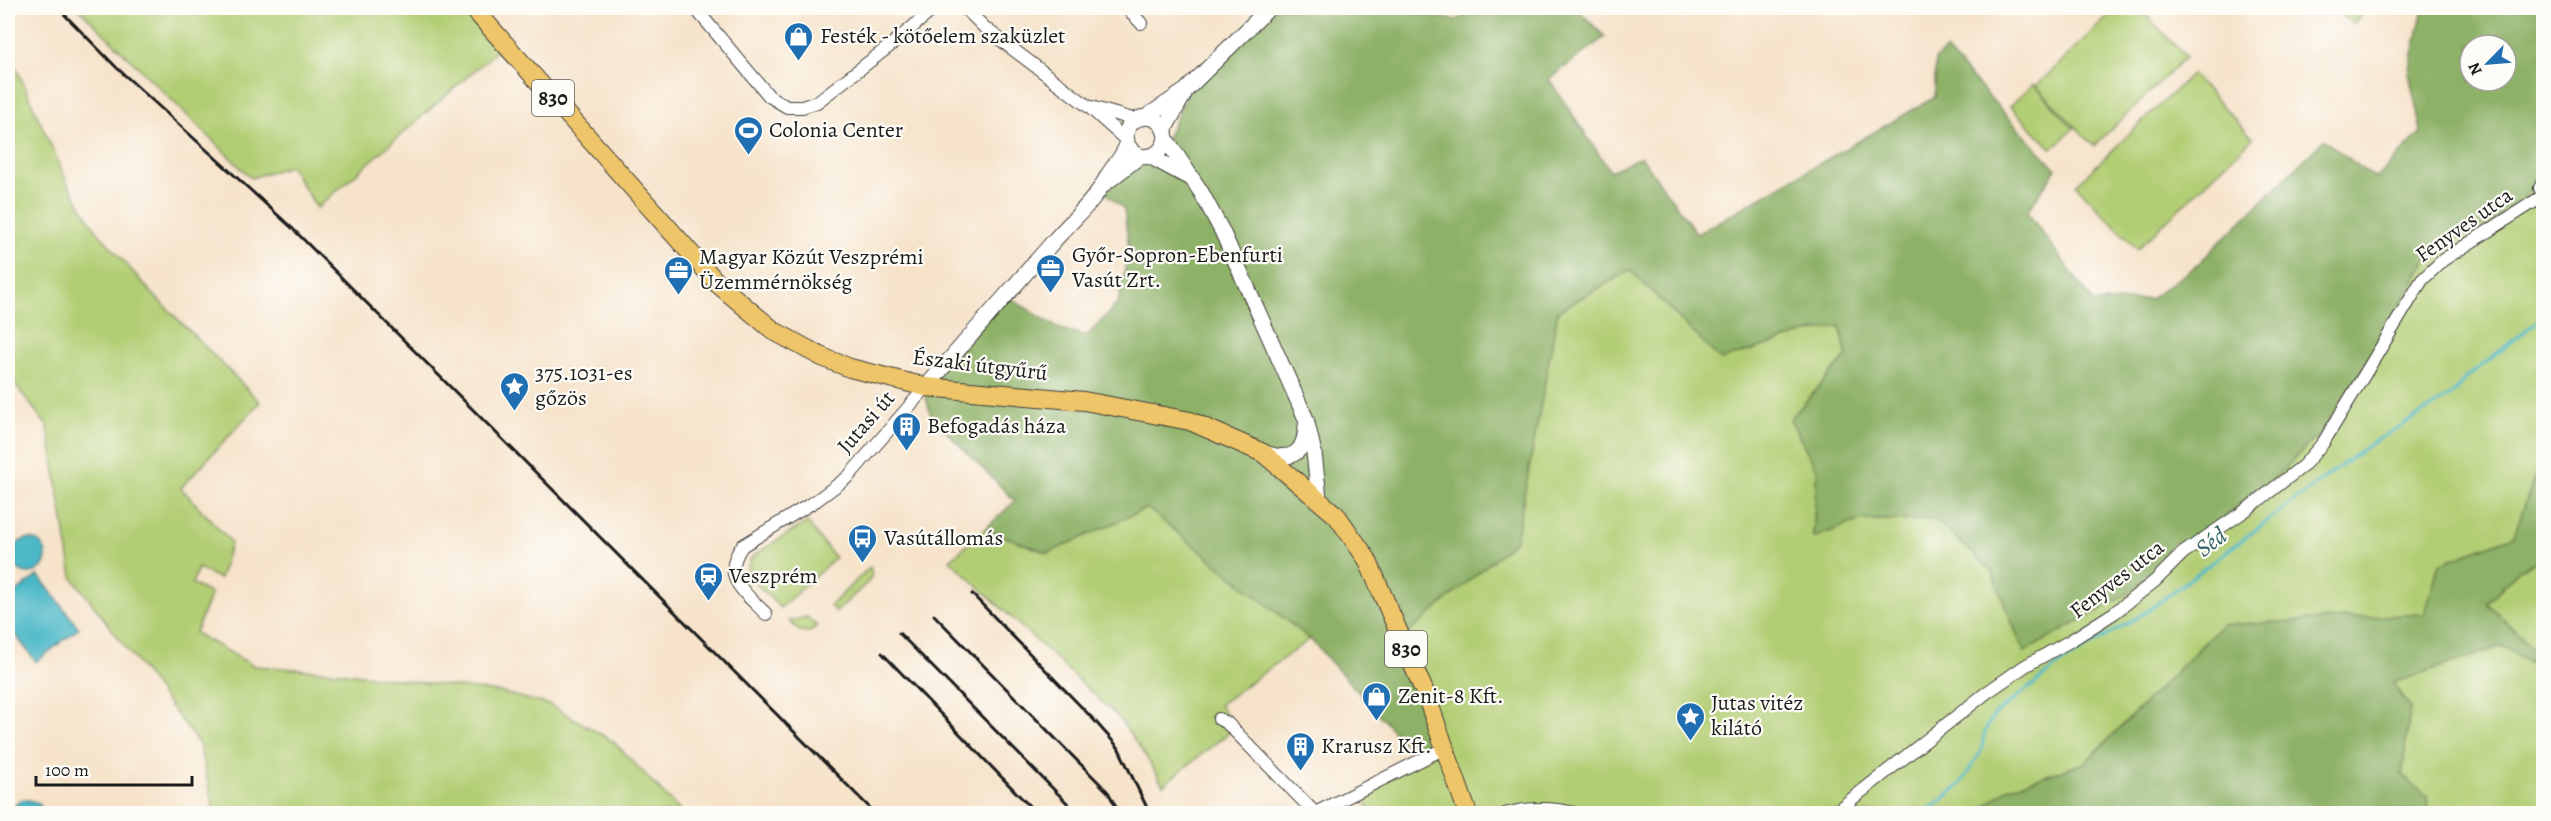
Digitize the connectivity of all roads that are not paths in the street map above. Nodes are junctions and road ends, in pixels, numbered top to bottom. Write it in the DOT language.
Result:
graph roads {
  1 [pos="473,8"];
  2 [pos="694,8"];
  3 [pos="935,8"];
  4 [pos="965,8"];
  5 [pos="1126,8"];
  6 [pos="1269,8"];
  7 [pos="1141,23"];
  8 [pos="1185,91"];
  9 [pos="1089,107"];
  10 [pos="1141,118"];
  11 [pos="1165,135"];
  12 [pos="1126,142"];
  13 [pos="1145,156"];
  14 [pos="1191,178"];
  15 [pos="2544,180"];
  16 [pos="1103,185"];
  17 [pos="2543,196"];
  18 [pos="926,387"];
  19 [pos="1306,419"];
  20 [pos="1263,453"];
  21 [pos="1319,498"];
  22 [pos="766,614"];
  23 [pos="1219,719"];
  24 [pos="1445,748"];
  25 [pos="1315,813"];
  26 [pos="1468,813"];
  27 [pos="1505,813"];
  28 [pos="1579,813"];
  29 [pos="1833,813"];
  1 -- 18 [label="main road, Északi útgyűrű / 830"];
  2 -- 3 [label="street"];
  4 -- 9 [label="street"];
  5 -- 7 [label="street"];
  6 -- 8 [label="street, Jutasi út"];
  8 -- 10 [label="street, Jutasi út"];
  8 -- 11 [label="street, Jutasi út"];
  9 -- 10 [label="street"];
  9 -- 12 [label="street"];
  10 -- 11 [label="street"];
  10 -- 12 [label="street, Jutasi út"];
  11 -- 13 [label="street, Jutasi út"];
  11 -- 14 [label="street"];
  12 -- 13 [label="street"];
  12 -- 16 [label="street, Jutasi út"];
  13 -- 14 [label="street"];
  13 -- 16 [label="street, Jutasi út"];
  14 -- 19 [label="street"];
  15 -- 17 [label="street, Fenyves utca"];
  16 -- 18 [label="street, Jutasi út"];
  17 -- 29 [label="street, Fenyves utca"];
  18 -- 20 [label="main road, Északi útgyűrű / 830"];
  18 -- 22 [label="street, Jutasi út"];
  19 -- 20 [label="street"];
  19 -- 21 [label="street"];
  20 -- 21 [label="main road, Északi útgyűrű / 830"];
  21 -- 24 [label="main road, 830"];
  23 -- 25 [label="street"];
  24 -- 25 [label="street"];
  24 -- 26 [label="main road, 830"];
  27 -- 28 [label="street"];
}
